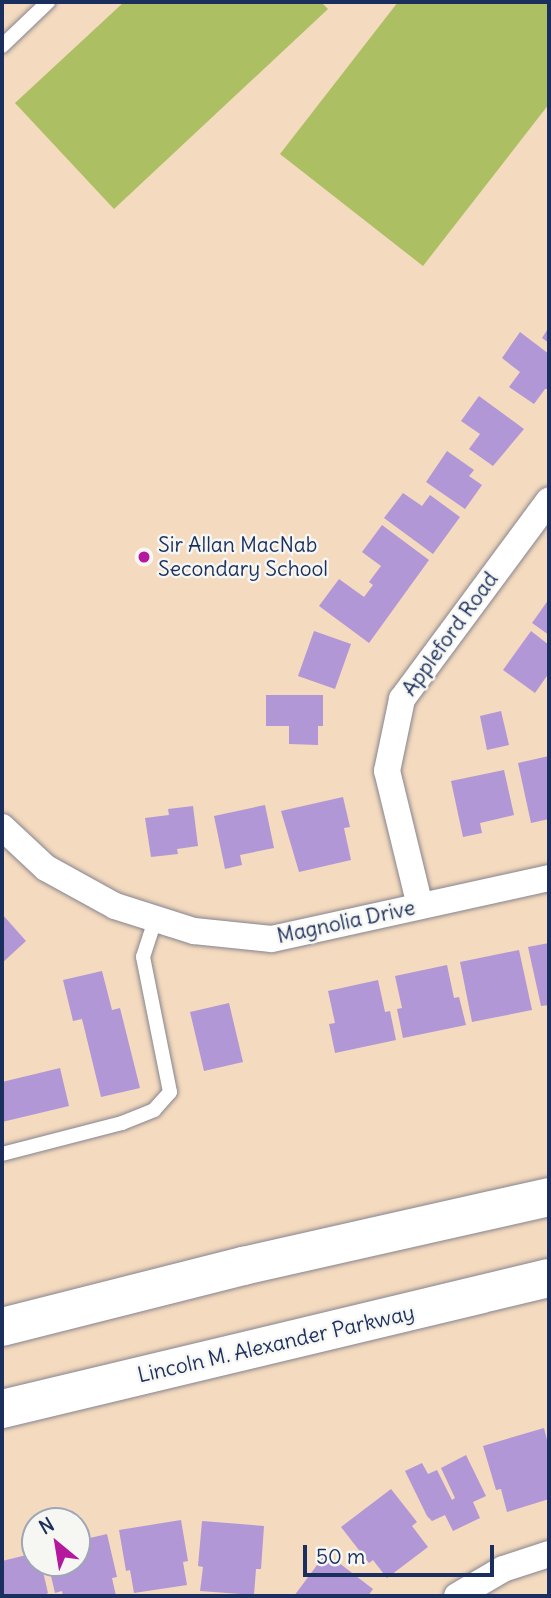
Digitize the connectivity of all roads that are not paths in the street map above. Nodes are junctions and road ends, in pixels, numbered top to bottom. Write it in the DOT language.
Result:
graph roads {
  1 [pos="48,2"];
  2 [pos="2,46"];
  3 [pos="549,500"];
  4 [pos="2,827"];
  5 [pos="549,878"];
  6 [pos="420,906"];
  7 [pos="155,919"];
  8 [pos="2,1154"];
  9 [pos="549,1197"];
  10 [pos="549,1278"];
  11 [pos="2,1327"];
  12 [pos="2,1409"];
  13 [pos="549,1554"];
  14 [pos="457,1596"];
  1 -- 2 [label="lane"];
  3 -- 6 [label="street, Appleford Road"];
  4 -- 7 [label="street, Magnolia Drive"];
  5 -- 6 [label="street, Magnolia Drive"];
  6 -- 7 [label="street, Magnolia Drive"];
  7 -- 8 [label="lane"];
  9 -- 11 [label="highway"];
  10 -- 12 [label="highway, Lincoln M. Alexander Parkway"];
  13 -- 14 [label="street"];
}
